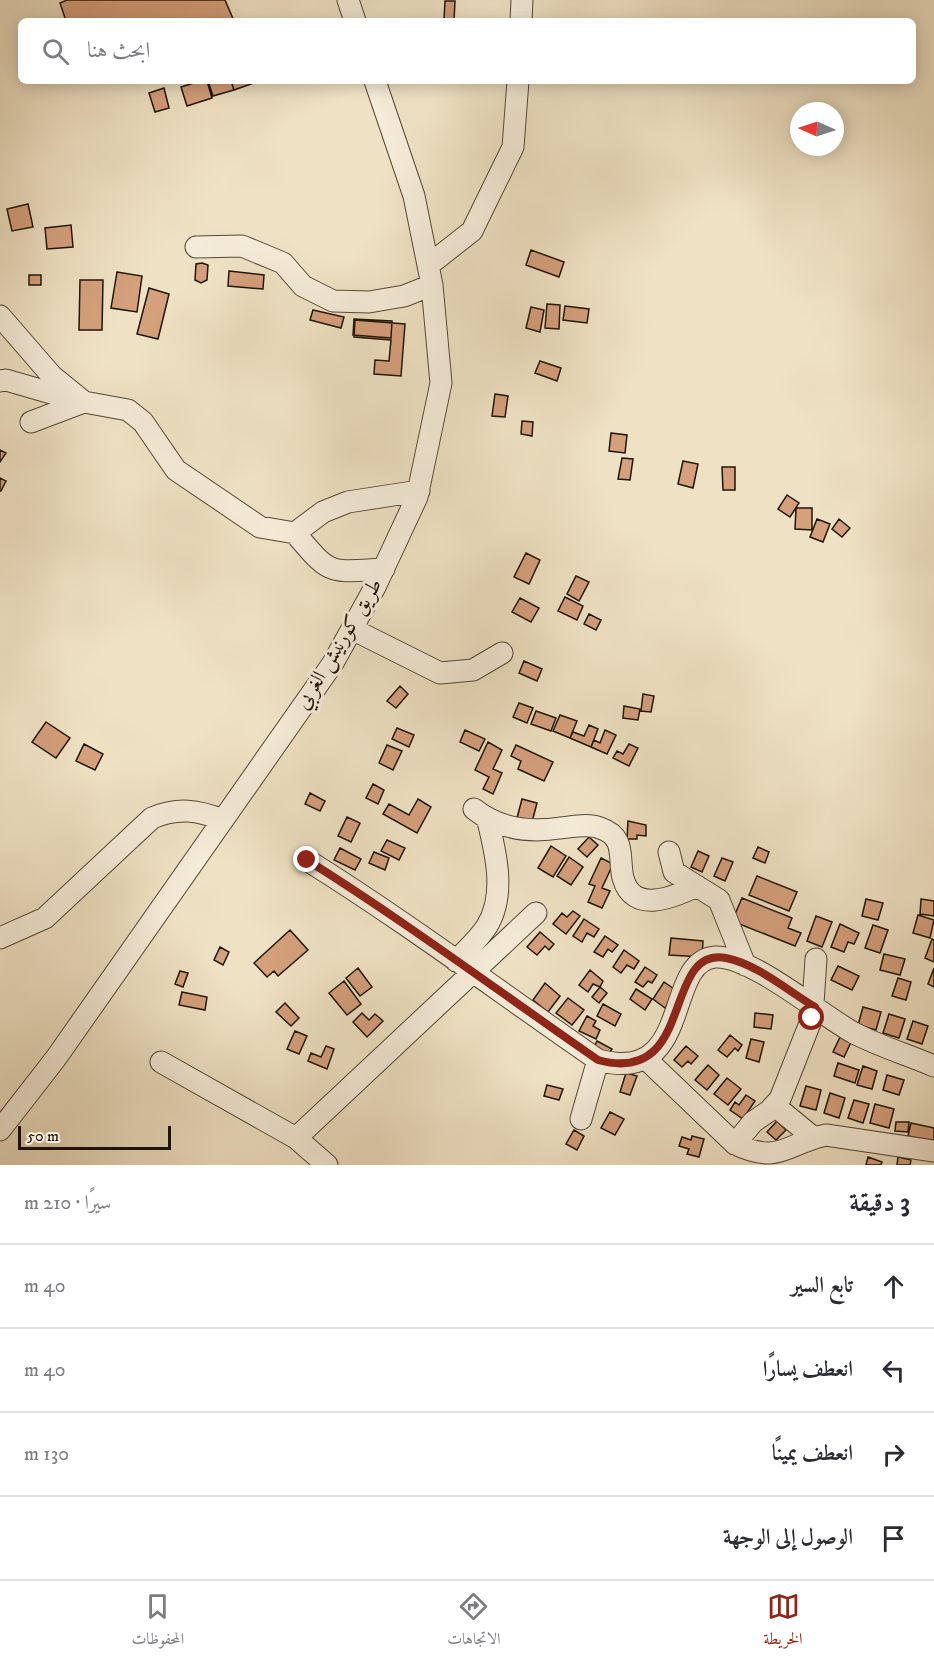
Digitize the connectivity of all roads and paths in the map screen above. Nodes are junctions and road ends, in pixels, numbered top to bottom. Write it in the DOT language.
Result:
graph roads {
  1 [pos="348,0"];
  2 [pos="522,0"];
  3 [pos="354,18"];
  4 [pos="521,18"];
  5 [pos="376,84"];
  6 [pos="518,84"];
  7 [pos="196,247"];
  8 [pos="430,264"];
  9 [pos="432,285"];
  10 [pos="0,316"];
  11 [pos="0,381"];
  12 [pos="84,402"];
  13 [pos="31,422"];
  14 [pos="419,491"];
  15 [pos="295,533"];
  16 [pos="384,569"];
  17 [pos="352,629"];
  18 [pos="502,653"];
  19 [pos="223,820"];
  20 [pos="669,852"];
  21 [pos="307,860"];
  22 [pos="697,886"];
  23 [pos="537,913"];
  24 [pos="0,938"];
  25 [pos="816,959"];
  26 [pos="456,961"];
  27 [pos="745,965"];
  28 [pos="473,974"];
  29 [pos="815,1007"];
  30 [pos="646,1059"];
  31 [pos="598,1060"];
  32 [pos="161,1062"];
  33 [pos="934,1066"];
  34 [pos="775,1106"];
  35 [pos="581,1119"];
  36 [pos="0,1130"];
  37 [pos="296,1138"];
  38 [pos="814,1138"];
  39 [pos="735,1144"];
  40 [pos="934,1151"];
  41 [pos="327,1165"];
  1 -- 3 [label="street"];
  2 -- 4 [label="street"];
  5 -- 8 [label="street, طريق كورنيش الغربي"];
  6 -- 8 [label="street"];
  7 -- 9 [label="street"];
  8 -- 9 [label="street, طريق كورنيش الغربي"];
  9 -- 14 [label="street, طريق كورنيش الغربي"];
  10 -- 12 [label="street"];
  11 -- 12 [label="street"];
  12 -- 13 [label="street"];
  12 -- 15 [label="street"];
  14 -- 15 [label="street"];
  14 -- 16 [label="street, طريق كورنيش الغربي"];
  15 -- 16 [label="street"];
  16 -- 17 [label="street, طريق كورنيش الغربي"];
  17 -- 18 [label="street"];
  17 -- 19 [label="street, طريق كورنيش الغربي"];
  19 -- 24 [label="street"];
  19 -- 36 [label="street, طريق كورنيش الغربي"];
  20 -- 22 [label="street"];
  21 -- 26 [label="street"];
  22 -- 26 [label="street"];
  22 -- 27 [label="street"];
  23 -- 28 [label="street"];
  25 -- 29 [label="street"];
  26 -- 28 [label="street"];
  27 -- 29 [label="street"];
  27 -- 30 [label="street"];
  28 -- 31 [label="street"];
  28 -- 37 [label="street"];
  29 -- 33 [label="street"];
  29 -- 34 [label="street"];
  30 -- 31 [label="street"];
  30 -- 39 [label="street"];
  31 -- 35 [label="street"];
  32 -- 37 [label="street"];
  34 -- 38 [label="street"];
  34 -- 39 [label="street"];
  37 -- 41 [label="street"];
  38 -- 39 [label="street"];
  38 -- 40 [label="street"];
}
